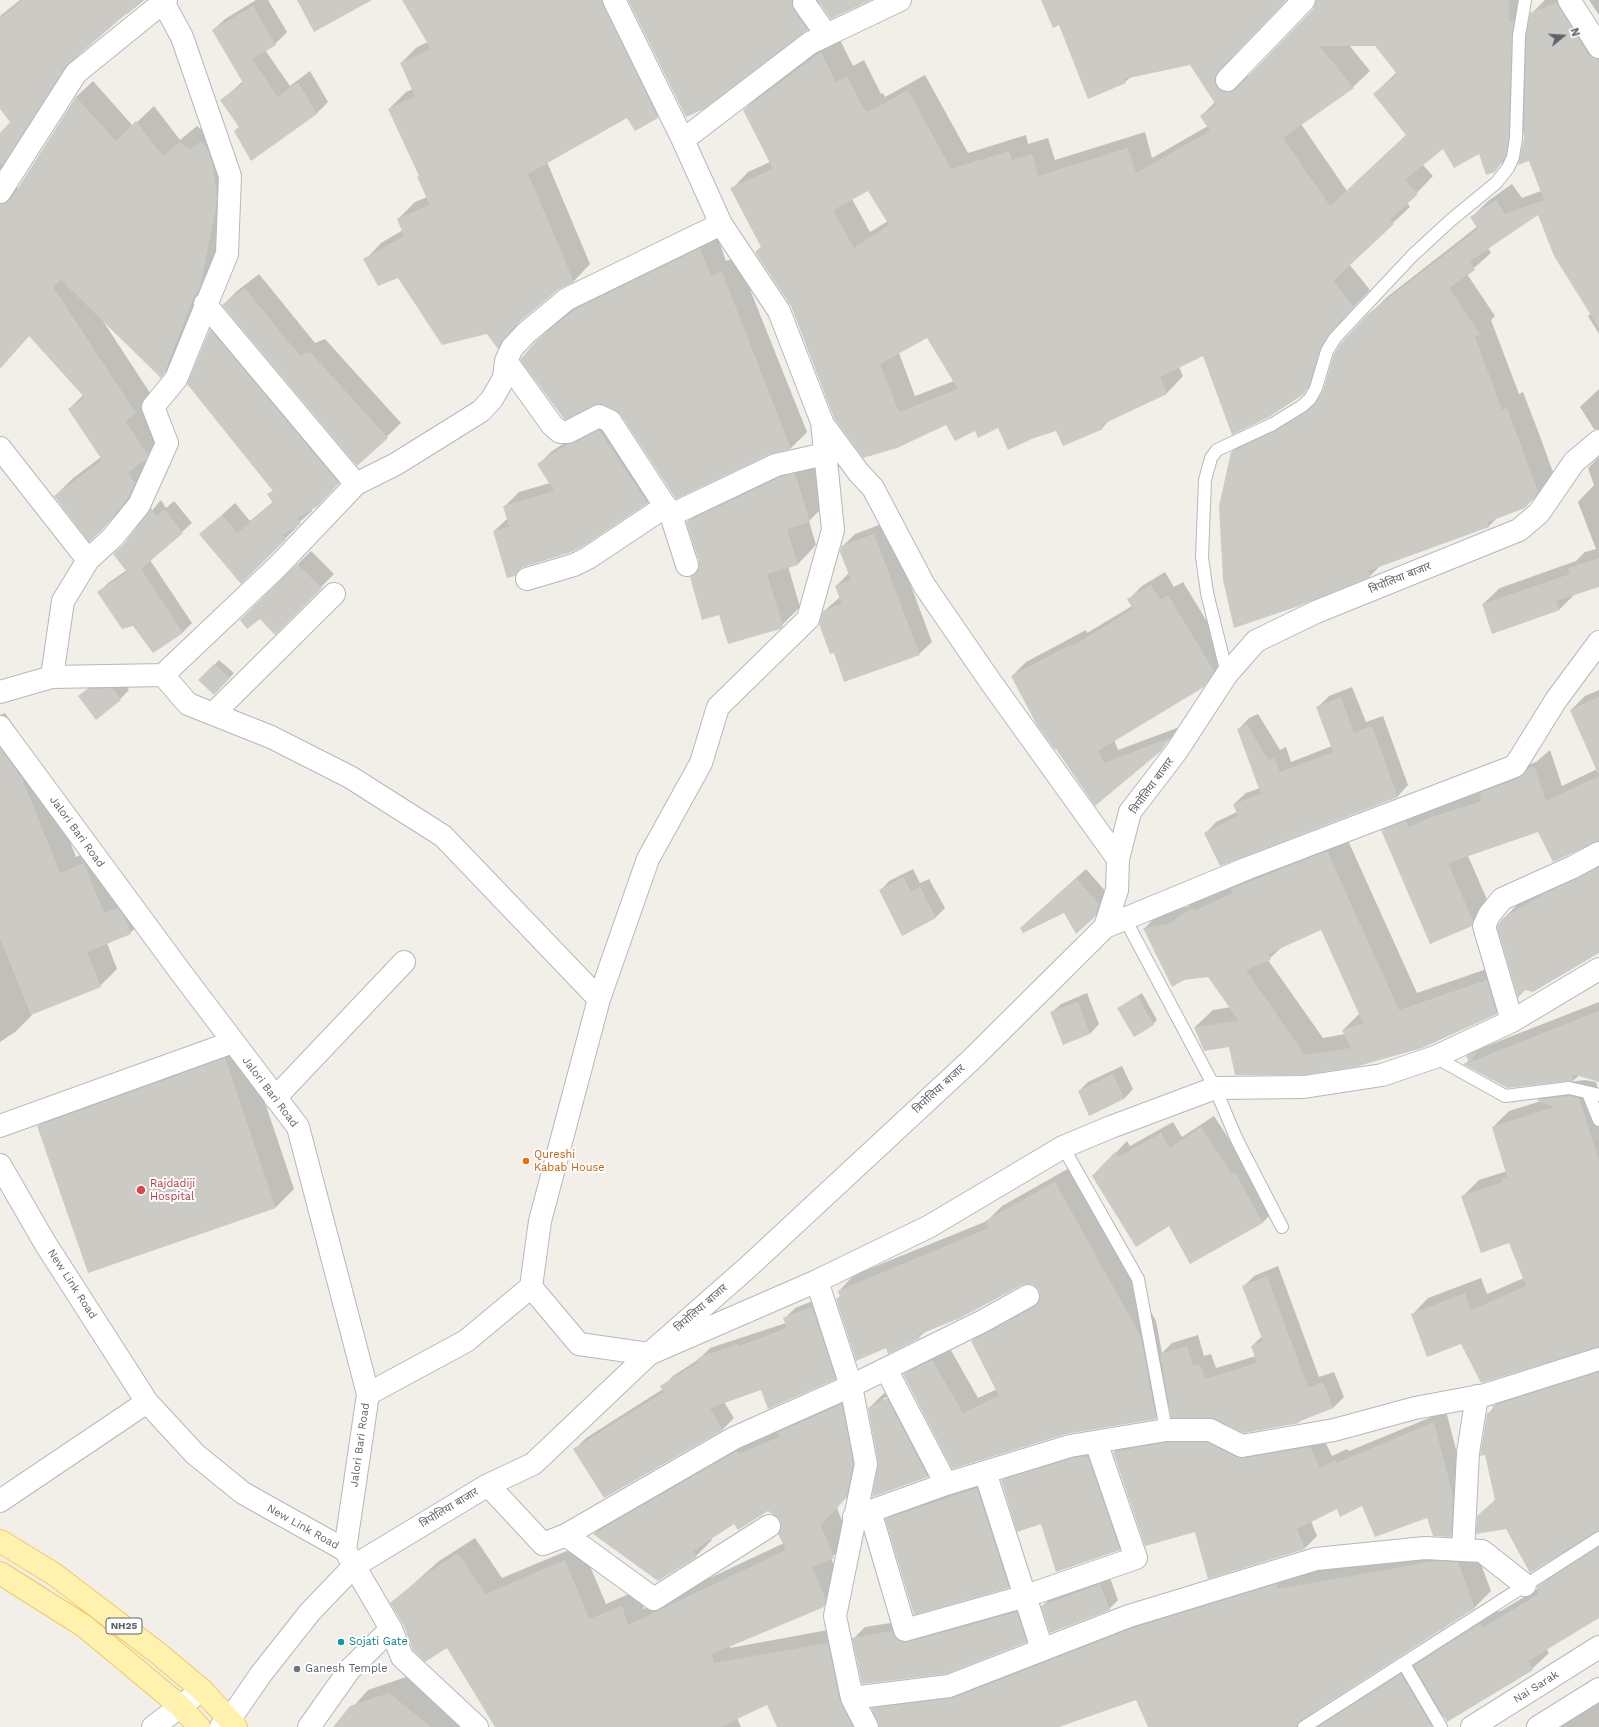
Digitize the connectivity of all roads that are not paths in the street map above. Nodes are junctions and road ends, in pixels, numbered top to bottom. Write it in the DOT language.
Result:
graph roads {
  1 [pos="614,0"];
  2 [pos="900,0"];
  3 [pos="1304,0"];
  4 [pos="1525,0"];
  5 [pos="1569,0"];
  6 [pos="164,1"];
  7 [pos="804,3"];
  8 [pos="826,34"];
  9 [pos="1599,47"];
  10 [pos="1226,80"];
  11 [pos="683,140"];
  12 [pos="0,192"];
  13 [pos="721,224"];
  14 [pos="206,304"];
  15 [pos="506,361"];
  16 [pos="822,422"];
  17 [pos="1599,442"];
  18 [pos="0,448"];
  19 [pos="825,454"];
  20 [pos="356,484"];
  21 [pos="669,511"];
  22 [pos="88,560"];
  23 [pos="687,565"];
  24 [pos="527,579"];
  25 [pos="334,594"];
  26 [pos="1599,642"];
  27 [pos="1227,674"];
  28 [pos="163,675"];
  29 [pos="52,677"];
  30 [pos="0,692"];
  31 [pos="213,714"];
  32 [pos="0,727"];
  33 [pos="1599,853"];
  34 [pos="1118,859"];
  35 [pos="1125,919"];
  36 [pos="1105,927"];
  37 [pos="404,962"];
  38 [pos="1599,969"];
  39 [pos="599,999"];
  40 [pos="1512,1021"];
  41 [pos="233,1042"];
  42 [pos="1435,1057"];
  43 [pos="1214,1088"];
  44 [pos="1593,1094"];
  45 [pos="275,1098"];
  46 [pos="1599,1120"];
  47 [pos="0,1126"];
  48 [pos="1062,1147"];
  49 [pos="0,1165"];
  50 [pos="1282,1227"];
  51 [pos="817,1282"];
  52 [pos="531,1287"];
  53 [pos="1028,1296"];
  54 [pos="649,1354"];
  55 [pos="1599,1360"];
  56 [pos="886,1369"];
  57 [pos="851,1386"];
  58 [pos="368,1394"];
  59 [pos="1477,1396"];
  60 [pos="147,1402"];
  61 [pos="1166,1430"];
  62 [pos="1096,1442"];
  63 [pos="985,1472"];
  64 [pos="946,1484"];
  65 [pos="488,1485"];
  66 [pos="0,1501"];
  67 [pos="862,1514"];
  68 [pos="769,1526"];
  69 [pos="566,1535"];
  70 [pos="1599,1538"];
  71 [pos="0,1540"];
  72 [pos="1463,1550"];
  73 [pos="349,1558"];
  74 [pos="0,1573"];
  75 [pos="1525,1585"];
  76 [pos="1026,1596"];
  77 [pos="391,1629"];
  78 [pos="1599,1647"];
  79 [pos="1042,1649"];
  80 [pos="1404,1664"];
  81 [pos="1599,1689"];
  82 [pos="202,1690"];
  83 [pos="852,1698"];
  84 [pos="180,1706"];
  85 [pos="229,1724"];
  86 [pos="153,1727"];
  87 [pos="199,1727"];
  88 [pos="309,1727"];
  89 [pos="478,1727"];
  90 [pos="867,1727"];
  91 [pos="1304,1727"];
  92 [pos="1441,1727"];
  93 [pos="1472,1727"];
  94 [pos="1538,1727"];
  1 -- 11 [label="street"];
  2 -- 8 [label="street"];
  3 -- 10 [label="street"];
  4 -- 27 [label="lane"];
  5 -- 9 [label="street"];
  6 -- 12 [label="street"];
  6 -- 14 [label="street"];
  7 -- 8 [label="street"];
  8 -- 11 [label="street"];
  11 -- 13 [label="street"];
  13 -- 15 [label="street"];
  13 -- 16 [label="street"];
  14 -- 20 [label="street"];
  14 -- 22 [label="street"];
  15 -- 20 [label="street"];
  15 -- 21 [label="street"];
  16 -- 19 [label="street"];
  16 -- 34 [label="street"];
  17 -- 27 [label="street, त्रिपोलिया बाजार"];
  18 -- 22 [label="street"];
  19 -- 21 [label="street"];
  19 -- 39 [label="street"];
  20 -- 28 [label="street"];
  21 -- 23 [label="street"];
  21 -- 24 [label="street"];
  22 -- 29 [label="street"];
  25 -- 31 [label="street"];
  26 -- 35 [label="street"];
  27 -- 34 [label="street, त्रिपोलिया बाजार"];
  28 -- 29 [label="street"];
  28 -- 31 [label="street"];
  29 -- 30 [label="street"];
  31 -- 39 [label="street"];
  32 -- 41 [label="street, Jalori Bari Road"];
  33 -- 40 [label="street"];
  34 -- 36 [label="street, त्रिपोलिया बाजार"];
  35 -- 36 [label="street"];
  35 -- 43 [label="lane"];
  36 -- 54 [label="street, त्रिपोलिया बाजार"];
  37 -- 45 [label="street"];
  38 -- 40 [label="street"];
  39 -- 52 [label="street"];
  40 -- 42 [label="street"];
  41 -- 45 [label="street, Jalori Bari Road"];
  41 -- 47 [label="street"];
  42 -- 43 [label="street"];
  42 -- 44 [label="lane"];
  43 -- 48 [label="street"];
  43 -- 50 [label="lane"];
  44 -- 46 [label="lane"];
  45 -- 58 [label="street, Jalori Bari Road"];
  48 -- 51 [label="street"];
  48 -- 61 [label="lane"];
  49 -- 60 [label="street, New Link Road"];
  51 -- 54 [label="street"];
  51 -- 57 [label="street"];
  52 -- 54 [label="street"];
  52 -- 58 [label="street"];
  53 -- 56 [label="street"];
  54 -- 65 [label="street, त्रिपोलिया बाजार"];
  55 -- 59 [label="street"];
  56 -- 57 [label="street"];
  56 -- 64 [label="street"];
  57 -- 67 [label="street"];
  57 -- 69 [label="street"];
  58 -- 73 [label="street, Jalori Bari Road"];
  59 -- 61 [label="street"];
  59 -- 72 [label="street"];
  60 -- 66 [label="street"];
  60 -- 73 [label="street, New Link Road"];
  61 -- 62 [label="street"];
  62 -- 63 [label="street"];
  62 -- 76 [label="street"];
  63 -- 64 [label="street"];
  63 -- 76 [label="street"];
  64 -- 67 [label="street"];
  65 -- 69 [label="street"];
  65 -- 73 [label="street, त्रिपोलिया बाजार"];
  67 -- 76 [label="street"];
  67 -- 83 [label="street"];
  68 -- 69 [label="street"];
  70 -- 75 [label="lane"];
  71 -- 82 [label="main road, NH25"];
  72 -- 75 [label="street"];
  72 -- 79 [label="street"];
  73 -- 77 [label="street"];
  73 -- 85 [label="street, त्रिपोलिया बाजार"];
  74 -- 84 [label="main road, NH25"];
  75 -- 80 [label="lane"];
  76 -- 79 [label="street"];
  77 -- 88 [label="street"];
  77 -- 89 [label="street"];
  78 -- 93 [label="street, Nai Sarak"];
  79 -- 83 [label="street"];
  80 -- 91 [label="lane"];
  80 -- 92 [label="lane"];
  81 -- 94 [label="street"];
  82 -- 84 [label="street"];
  82 -- 85 [label="main road, NH25"];
  83 -- 90 [label="street"];
  84 -- 86 [label="street"];
  84 -- 87 [label="main road, NH25"];
}
